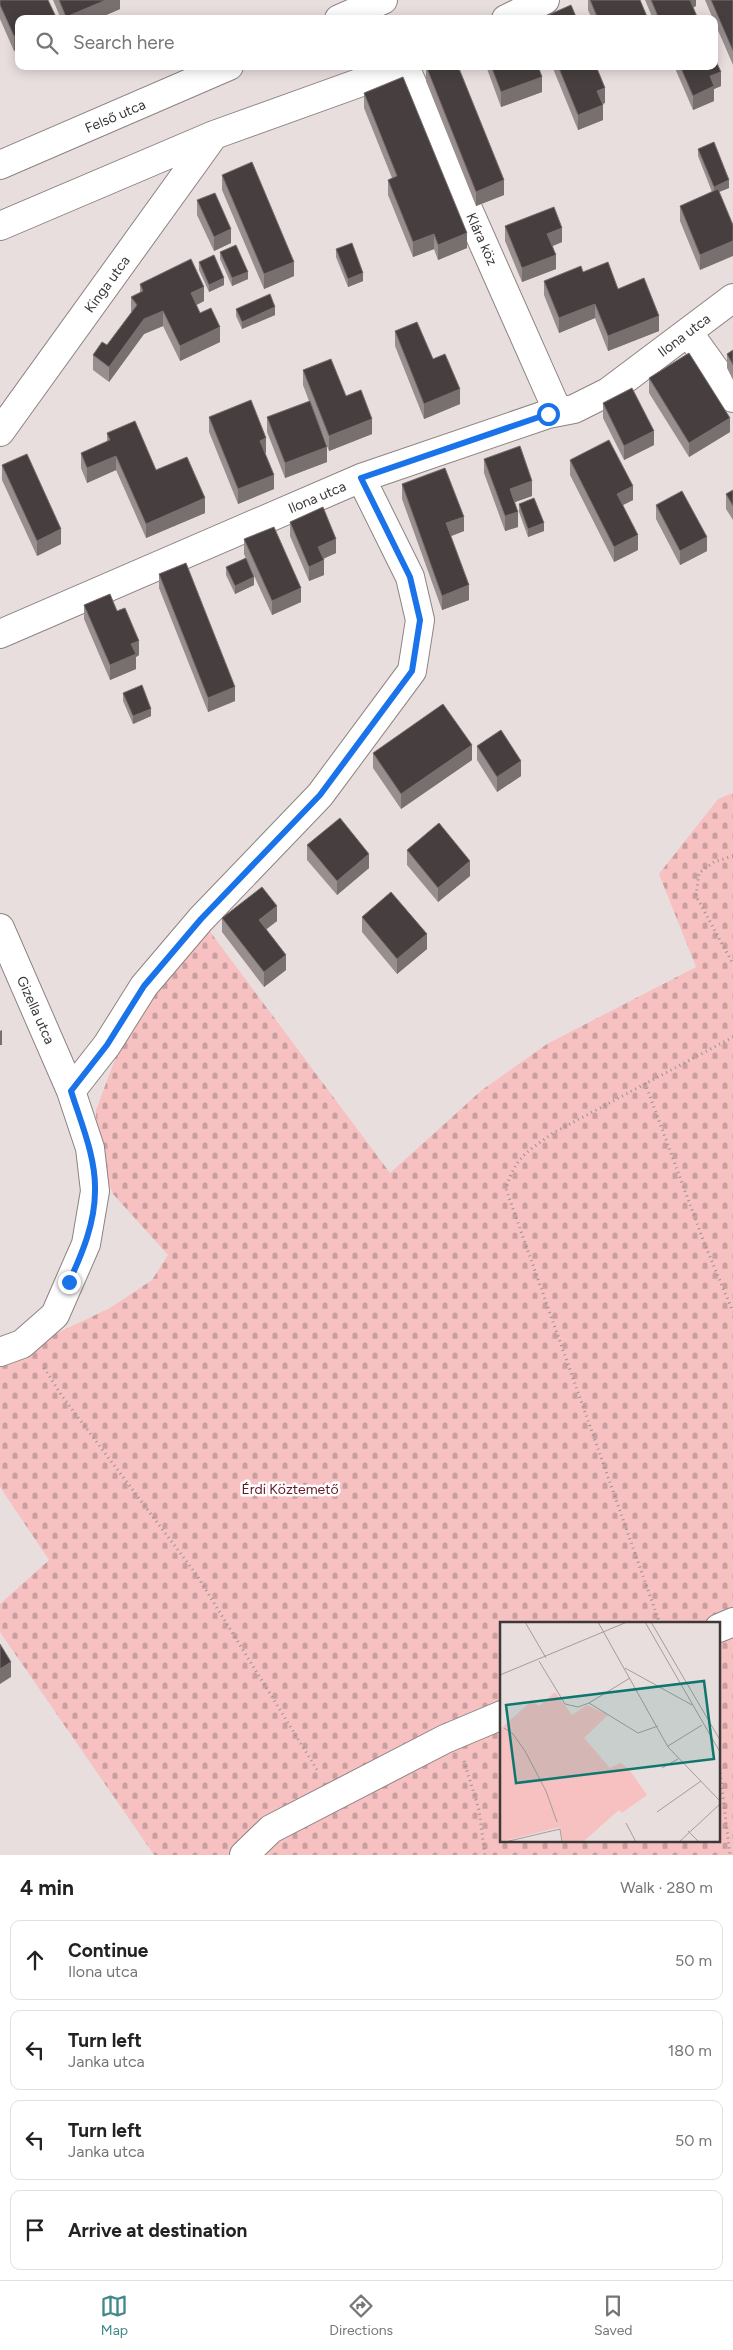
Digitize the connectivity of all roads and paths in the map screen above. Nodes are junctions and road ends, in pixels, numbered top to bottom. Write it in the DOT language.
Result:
graph roads {
  1 [pos="383,0"];
  2 [pos="545,0"];
  3 [pos="348,15"];
  4 [pos="514,15"];
  5 [pos="220,70"];
  6 [pos="395,70"];
  7 [pos="408,70"];
  8 [pos="214,135"];
  9 [pos="0,165"];
  10 [pos="0,226"];
  11 [pos="733,298"];
  12 [pos="688,332"];
  13 [pos="733,398"];
  14 [pos="558,412"];
  15 [pos="0,432"];
  16 [pos="361,478"];
  17 [pos="0,634"];
  18 [pos="733,856"];
  19 [pos="0,928"];
  20 [pos="733,964"];
  21 [pos="733,1037"];
  22 [pos="645,1083"];
  23 [pos="71,1091"];
  24 [pos="733,1312"];
  25 [pos="0,1352"];
  26 [pos="44,1368"];
  27 [pos="659,1622"];
  28 [pos="733,1622"];
  29 [pos="720,1628"];
  30 [pos="500,1716"];
  31 [pos="445,1739"];
  32 [pos="720,1771"];
  33 [pos="334,1797"];
  34 [pos="244,1855"];
  35 [pos="485,1855"];
  36 [pos="730,1855"];
  1 -- 3 [label="street"];
  2 -- 4 [label="street"];
  5 -- 9 [label="street, Felső utca"];
  6 -- 8 [label="street"];
  7 -- 14 [label="street, Klára köz"];
  8 -- 10 [label="street"];
  8 -- 15 [label="street, Kinga utca"];
  11 -- 12 [label="street, Ilona utca"];
  12 -- 13 [label="street"];
  12 -- 14 [label="street, Ilona utca"];
  14 -- 16 [label="street, Ilona utca"];
  16 -- 17 [label="street, Ilona utca"];
  16 -- 23 [label="street"];
  18 -- 20 [label="path"];
  19 -- 23 [label="street, Gizella utca"];
  21 -- 22 [label="path"];
  22 -- 24 [label="path"];
  22 -- 27 [label="path"];
  23 -- 25 [label="street, Gizella utca"];
  26 -- 33 [label="path"];
  28 -- 29 [label="street"];
  30 -- 31 [label="street"];
  31 -- 33 [label="street"];
  31 -- 35 [label="path"];
  32 -- 36 [label="path"];
  33 -- 34 [label="street"];
}
